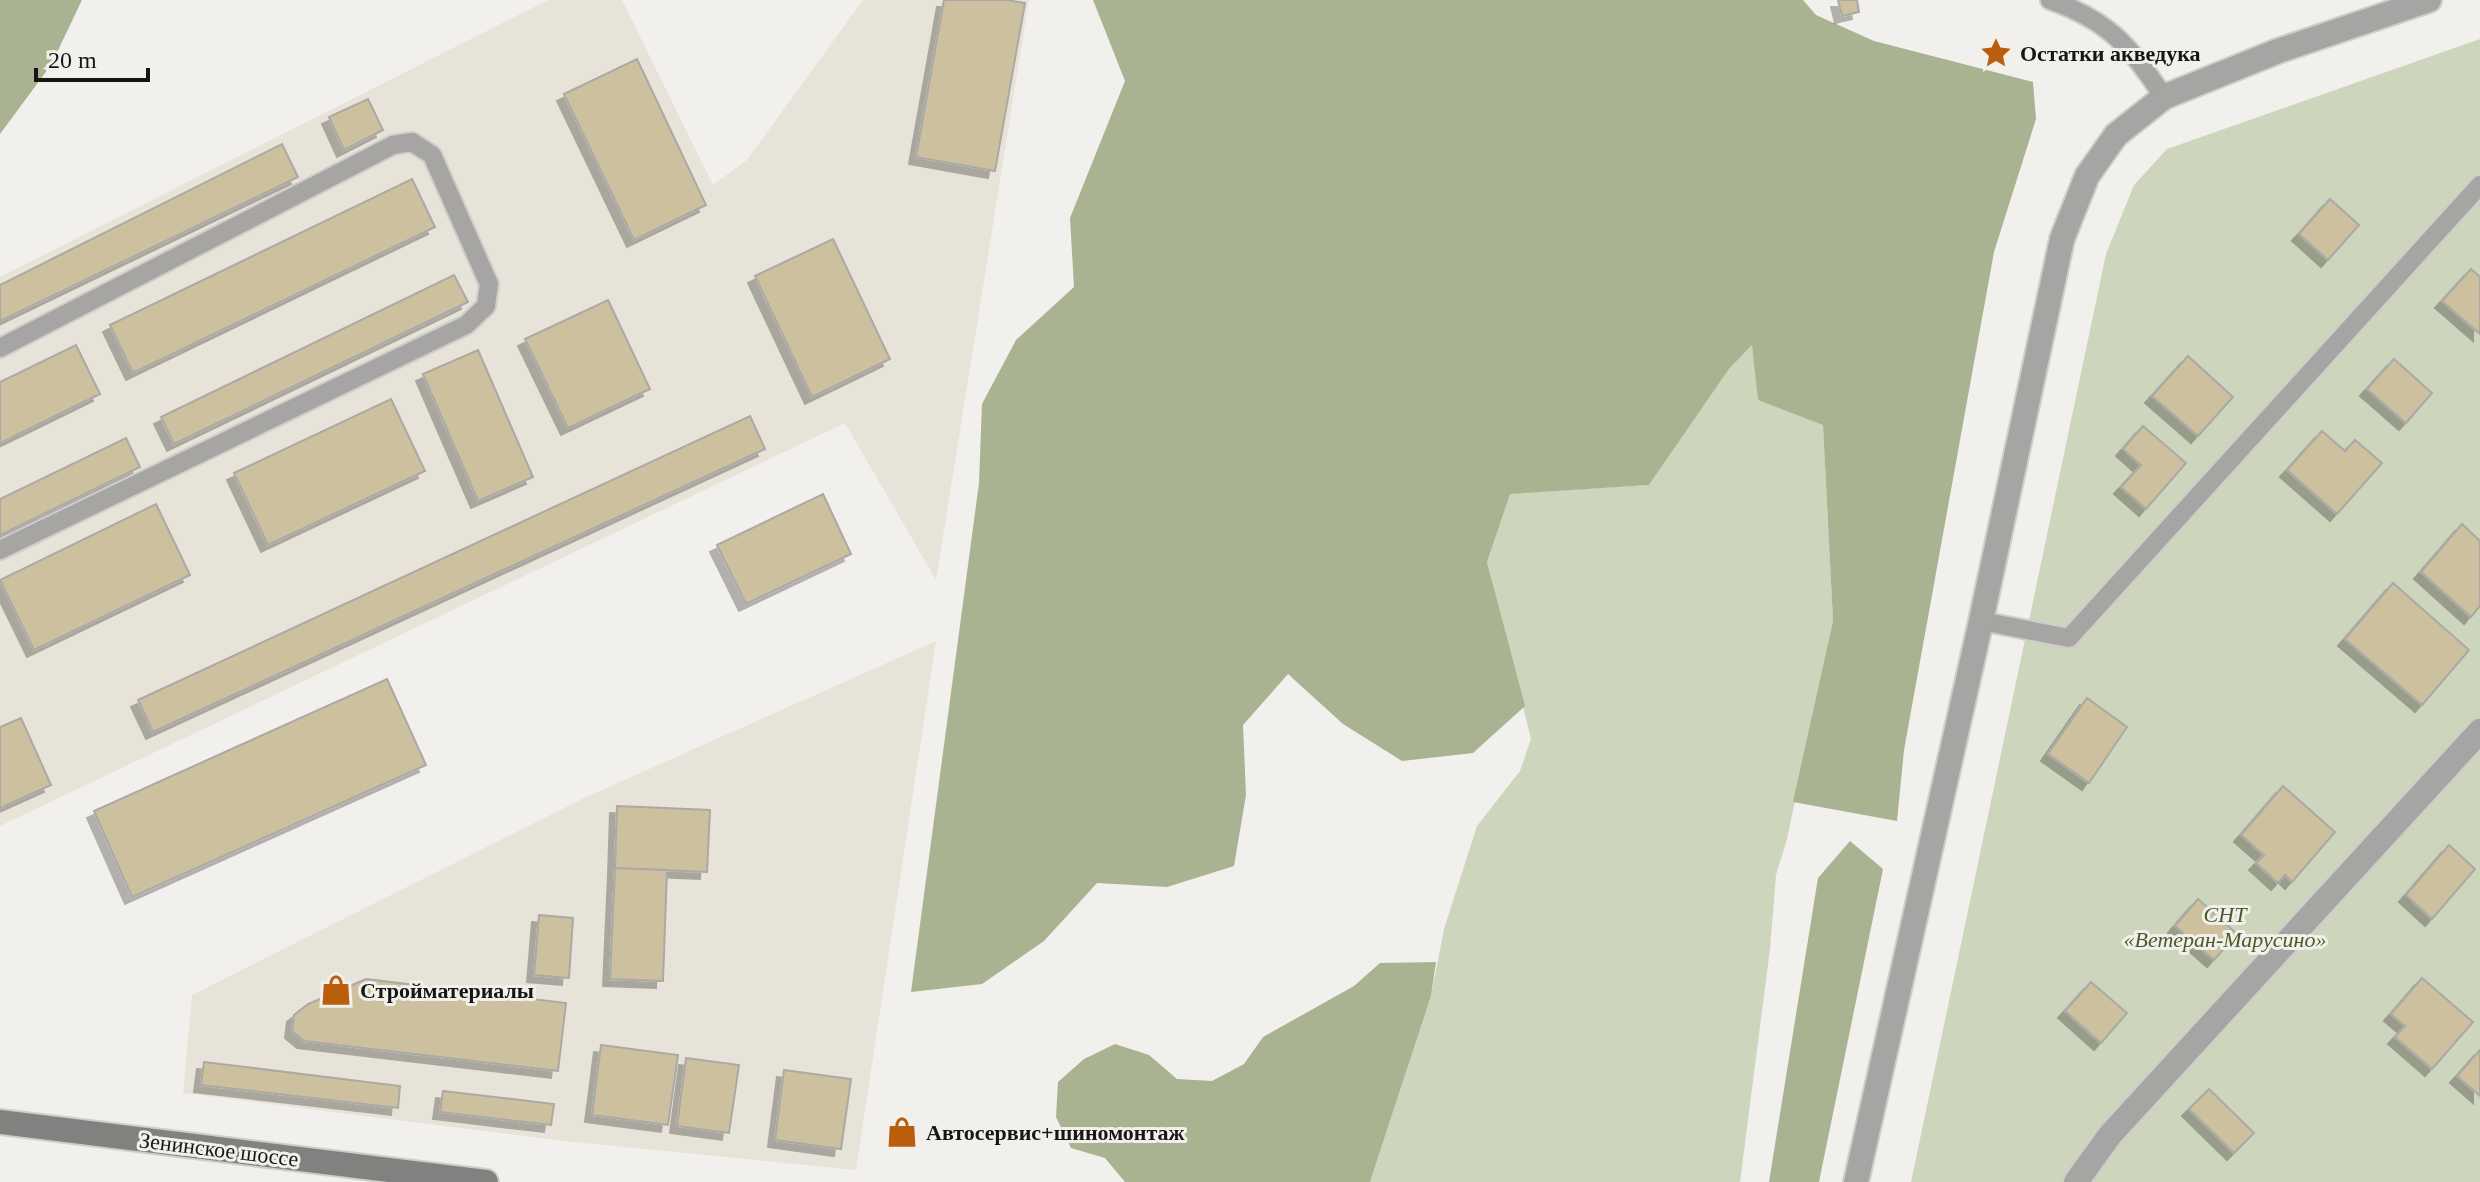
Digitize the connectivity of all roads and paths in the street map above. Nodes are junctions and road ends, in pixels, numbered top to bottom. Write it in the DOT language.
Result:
graph roads {
  1 [pos="2050,0"];
  2 [pos="2429,0"];
  3 [pos="2164,97"];
  4 [pos="2480,185"];
  5 [pos="0,348"];
  6 [pos="0,550"];
  7 [pos="1981,621"];
  8 [pos="2480,731"];
  9 [pos="0,1122"];
  10 [pos="486,1182"];
  11 [pos="1856,1182"];
  12 [pos="2076,1182"];
  1 -- 3 [label="lane"];
  2 -- 3 [label="street"];
  3 -- 7 [label="street"];
  4 -- 7 [label="lane"];
  5 -- 6 [label="lane"];
  7 -- 11 [label="street"];
  8 -- 12 [label="street"];
  9 -- 10 [label="main road, Зенинское шоссе"];
}
